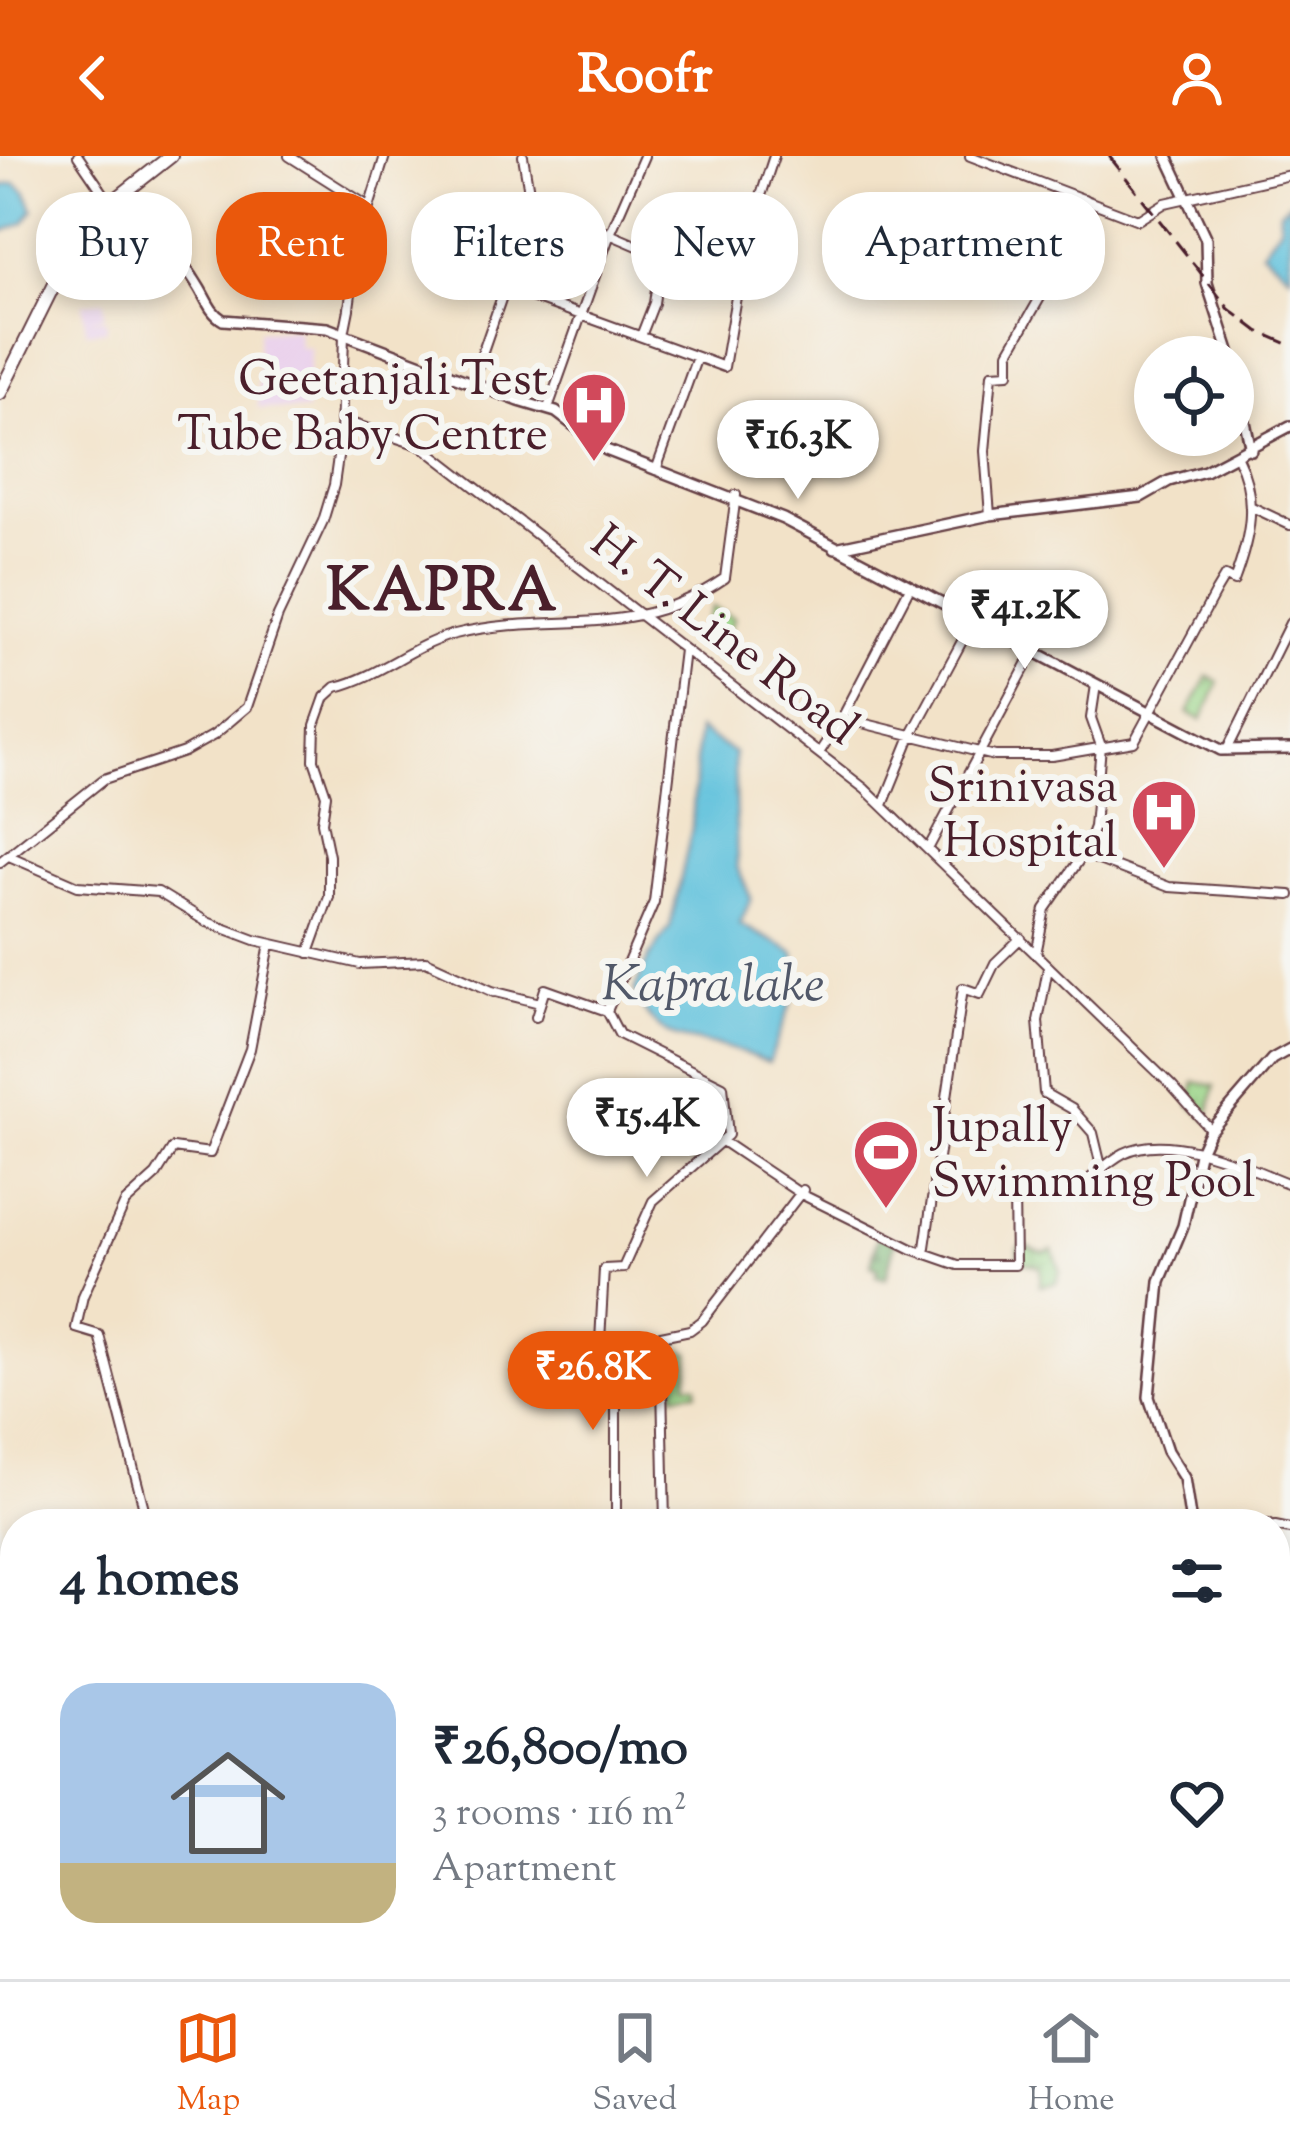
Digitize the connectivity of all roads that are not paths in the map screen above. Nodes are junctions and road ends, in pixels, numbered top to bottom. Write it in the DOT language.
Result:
graph roads {
  1 [pos="78,156"];
  2 [pos="167,156"];
  3 [pos="289,156"];
  4 [pos="386,156"];
  5 [pos="523,156"];
  6 [pos="644,156"];
  7 [pos="774,156"];
  8 [pos="970,156"];
  9 [pos="1167,156"];
  10 [pos="1290,175"];
  11 [pos="90,192"];
  12 [pos="123,192"];
  13 [pos="346,192"];
  14 [pos="373,192"];
  15 [pos="529,192"];
  16 [pos="1065,192"];
  17 [pos="1184,199"];
  18 [pos="1105,207"];
  19 [pos="607,233"];
  20 [pos="610,234"];
  21 [pos="192,270"];
  22 [pos="192,276"];
  23 [pos="42,300"];
  24 [pos="350,300"];
  25 [pos="500,300"];
  26 [pos="541,300"];
  27 [pos="1039,300"];
  28 [pos="581,314"];
  29 [pos="346,334"];
  30 [pos="641,336"];
  31 [pos="1224,336"];
  32 [pos="697,357"];
  33 [pos="474,377"];
  34 [pos="492,387"];
  35 [pos="0,391"];
  36 [pos="549,406"];
  37 [pos="341,418"];
  38 [pos="1290,427"];
  39 [pos="1254,445"];
  40 [pos="1233,456"];
  41 [pos="1238,457"];
  42 [pos="657,468"];
  43 [pos="1158,490"];
  44 [pos="737,497"];
  45 [pos="1252,507"];
  46 [pos="1020,513"];
  47 [pos="990,514"];
  48 [pos="1290,525"];
  49 [pos="843,550"];
  50 [pos="910,587"];
  51 [pos="644,616"];
  52 [pos="974,620"];
  53 [pos="1290,623"];
  54 [pos="684,648"];
  55 [pos="1034,651"];
  56 [pos="1096,685"];
  57 [pos="1150,713"];
  58 [pos="842,718"];
  59 [pos="911,736"];
  60 [pos="1101,746"];
  61 [pos="1290,748"];
  62 [pos="1227,751"];
  63 [pos="820,752"];
  64 [pos="981,752"];
  65 [pos="884,804"];
  66 [pos="929,849"];
  67 [pos="1083,854"];
  68 [pos="4,859"];
  69 [pos="1290,896"];
  70 [pos="1020,939"];
  71 [pos="270,944"];
  72 [pos="309,953"];
  73 [pos="1036,954"];
  74 [pos="1049,968"];
  75 [pos="540,1003"];
  76 [pos="607,1011"];
  77 [pos="536,1017"];
  78 [pos="1290,1049"];
  79 [pos="1207,1126"];
  80 [pos="725,1141"];
  81 [pos="1201,1150"];
  82 [pos="1101,1166"];
  83 [pos="934,1182"];
  84 [pos="1290,1184"];
  85 [pos="802,1192"];
  86 [pos="1014,1192"];
  87 [pos="924,1251"];
  88 [pos="144,1509"];
  89 [pos="616,1509"];
  90 [pos="665,1509"];
  91 [pos="1189,1509"];
  1 -- 11 [label="street"];
  2 -- 12 [label="main road"];
  3 -- 13 [label="street"];
  4 -- 14 [label="street"];
  5 -- 15 [label="street"];
  6 -- 20 [label="street"];
  7 -- 32 [label="street"];
  8 -- 16 [label="street"];
  9 -- 17 [label="main road"];
  10 -- 17 [label="street"];
  17 -- 18 [label="street"];
  17 -- 31 [label="main road"];
  19 -- 20 [label="street"];
  20 -- 28 [label="street"];
  20 -- 30 [label="street"];
  21 -- 29 [label="main road"];
  22 -- 29 [label="main road"];
  23 -- 35 [label="main road"];
  24 -- 29 [label="street"];
  25 -- 33 [label="street"];
  26 -- 28 [label="street"];
  27 -- 47 [label="street"];
  28 -- 30 [label="street"];
  28 -- 36 [label="street"];
  29 -- 33 [label="main road"];
  29 -- 34 [label="main road"];
  29 -- 37 [label="street"];
  30 -- 32 [label="street"];
  32 -- 42 [label="street"];
  33 -- 34 [label="main road"];
  34 -- 36 [label="main road"];
  36 -- 42 [label="main road"];
  37 -- 51 [label="street, H. T. Line Road"];
  37 -- 68 [label="street"];
  38 -- 39 [label="main road"];
  40 -- 43 [label="main road"];
  41 -- 43 [label="main road"];
  41 -- 45 [label="street"];
  42 -- 44 [label="main road"];
  43 -- 46 [label="main road"];
  44 -- 49 [label="main road"];
  44 -- 51 [label="street"];
  45 -- 48 [label="street"];
  45 -- 57 [label="street"];
  46 -- 47 [label="main road"];
  46 -- 49 [label="main road"];
  47 -- 49 [label="main road"];
  49 -- 50 [label="main road"];
  50 -- 52 [label="main road"];
  50 -- 58 [label="street"];
  51 -- 54 [label="street, H. T. Line Road"];
  51 -- 63 [label="street, H. T. Line Road"];
  51 -- 72 [label="street"];
  52 -- 55 [label="main road"];
  52 -- 59 [label="street"];
  53 -- 62 [label="street"];
  54 -- 63 [label="street, H. T. Line Road"];
  54 -- 76 [label="street"];
  55 -- 56 [label="main road"];
  55 -- 64 [label="street"];
  56 -- 57 [label="main road"];
  56 -- 60 [label="street"];
  57 -- 60 [label="street"];
  57 -- 62 [label="main road"];
  58 -- 59 [label="street"];
  58 -- 63 [label="street"];
  59 -- 64 [label="street"];
  59 -- 65 [label="street"];
  60 -- 64 [label="street"];
  60 -- 67 [label="street"];
  61 -- 62 [label="main road"];
  63 -- 65 [label="street, H. T. Line Road"];
  64 -- 66 [label="street"];
  65 -- 66 [label="street, H. T. Line Road"];
  66 -- 70 [label="street, H. T. Line Road"];
  67 -- 69 [label="street"];
  67 -- 73 [label="street"];
  68 -- 71 [label="street"];
  70 -- 73 [label="street, H. T. Line Road"];
  70 -- 83 [label="street"];
  71 -- 72 [label="street"];
  71 -- 88 [label="street"];
  72 -- 75 [label="street"];
  73 -- 74 [label="street, H. T. Line Road"];
  74 -- 79 [label="street, H. T. Line Road"];
  74 -- 82 [label="street"];
  75 -- 76 [label="street"];
  75 -- 77 [label="street"];
  76 -- 80 [label="street"];
  78 -- 79 [label="main road"];
  79 -- 81 [label="main road"];
  80 -- 85 [label="street"];
  80 -- 89 [label="street"];
  81 -- 82 [label="street"];
  81 -- 84 [label="street"];
  81 -- 91 [label="main road"];
  82 -- 86 [label="street"];
  83 -- 86 [label="street"];
  83 -- 87 [label="street"];
  85 -- 87 [label="street"];
  85 -- 90 [label="street"];
  86 -- 87 [label="street"];
}
